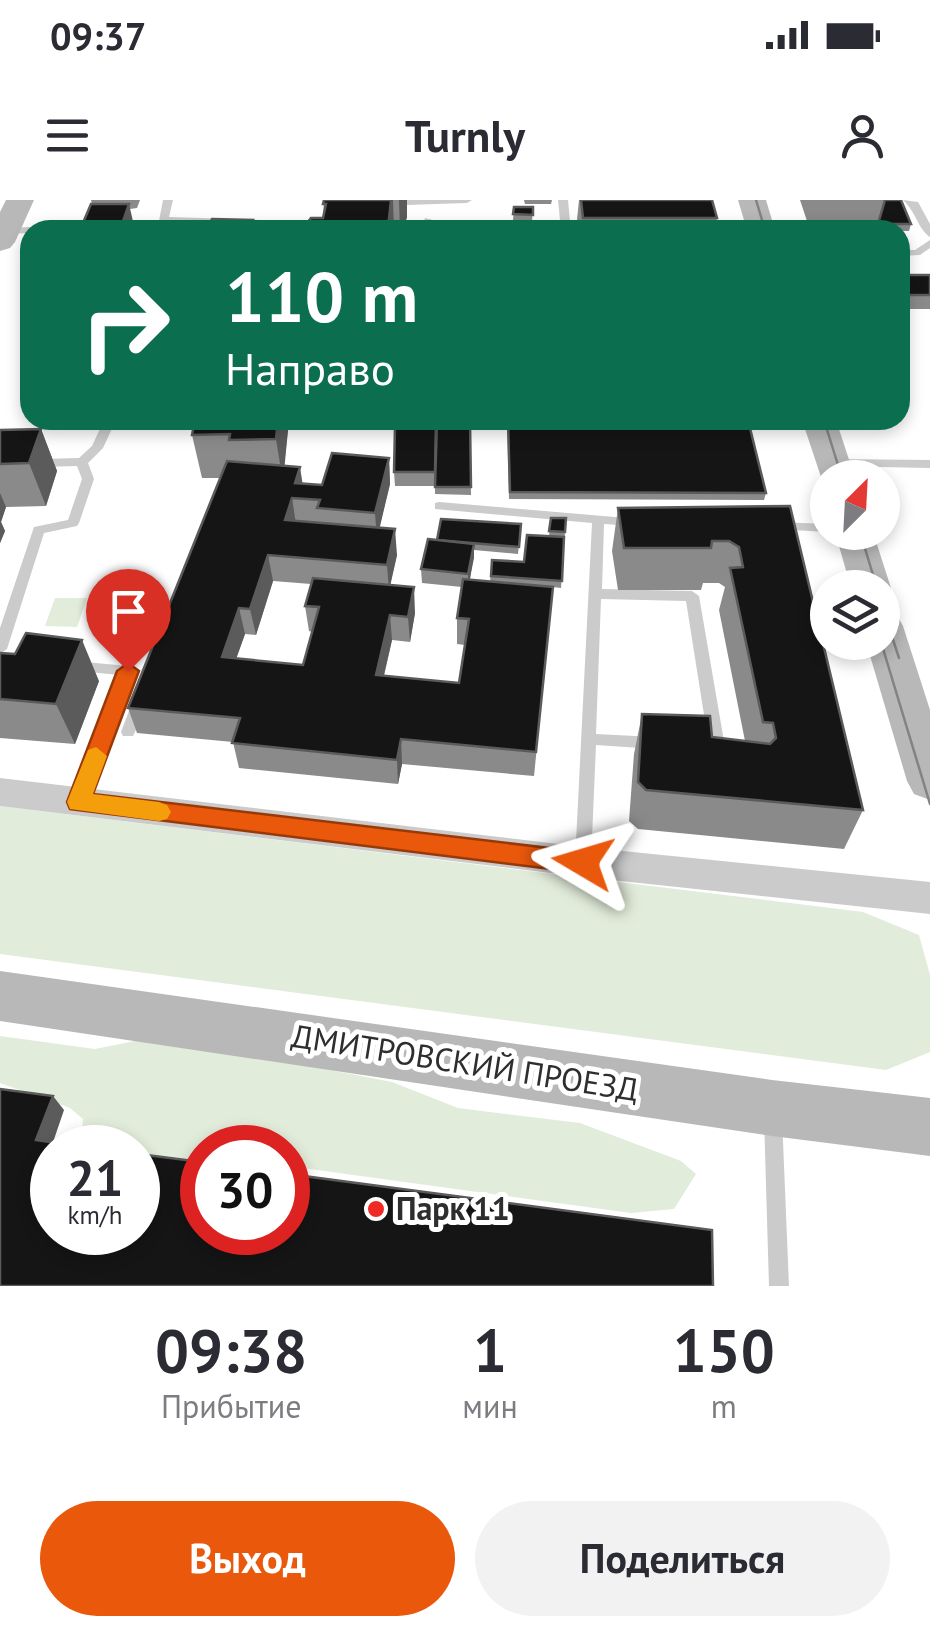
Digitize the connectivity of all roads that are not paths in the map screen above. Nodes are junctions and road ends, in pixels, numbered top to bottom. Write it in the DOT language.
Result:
graph roads {
  1 [pos="468,200"];
  2 [pos="908,200"];
  3 [pos="407,202"];
  4 [pos="930,234"];
  5 [pos="105,430"];
  6 [pos="822,430"];
  7 [pos="831,460"];
  8 [pos="82,462"];
  9 [pos="0,464"];
  10 [pos="930,464"];
  11 [pos="900,466"];
  12 [pos="439,506"];
  13 [pos="598,521"];
  14 [pos="654,522"];
  15 [pos="768,526"];
  16 [pos="810,527"];
  17 [pos="593,594"];
  18 [pos="0,649"];
  19 [pos="0,659"];
  20 [pos="893,660"];
  21 [pos="18,661"];
  22 [pos="55,664"];
  23 [pos="148,680"];
  24 [pos="128,732"];
  25 [pos="588,739"];
  26 [pos="680,744"];
  27 [pos="699,746"];
  28 [pos="930,781"];
  29 [pos="0,792"];
  30 [pos="78,802"];
  31 [pos="583,862"];
  32 [pos="930,898"];
  33 [pos="0,996"];
  34 [pos="772,1108"];
  35 [pos="930,1128"];
  36 [pos="780,1286"];
  1 -- 3 [label="lane"];
  2 -- 4 [label="lane"];
  5 -- 8 [label="lane"];
  6 -- 7 [label="main road"];
  8 -- 9 [label="lane"];
  8 -- 18 [label="lane"];
  10 -- 11 [label="lane"];
  12 -- 13 [label="lane"];
  13 -- 14 [label="lane"];
  13 -- 17 [label="lane"];
  15 -- 16 [label="lane"];
  17 -- 25 [label="lane"];
  17 -- 27 [label="lane"];
  19 -- 21 [label="lane"];
  20 -- 28 [label="main road"];
  22 -- 30 [label="lane"];
  23 -- 24 [label="lane"];
  25 -- 26 [label="lane"];
  25 -- 31 [label="lane"];
  29 -- 30 [label="street"];
  30 -- 31 [label="street"];
  31 -- 32 [label="street"];
  33 -- 34 [label="main road, ДМИТРОВСКИЙ ПРОЕЗД"];
  34 -- 35 [label="main road, ДМИТРОВСКИЙ ПРОЕЗД"];
  34 -- 36 [label="lane"];
}
